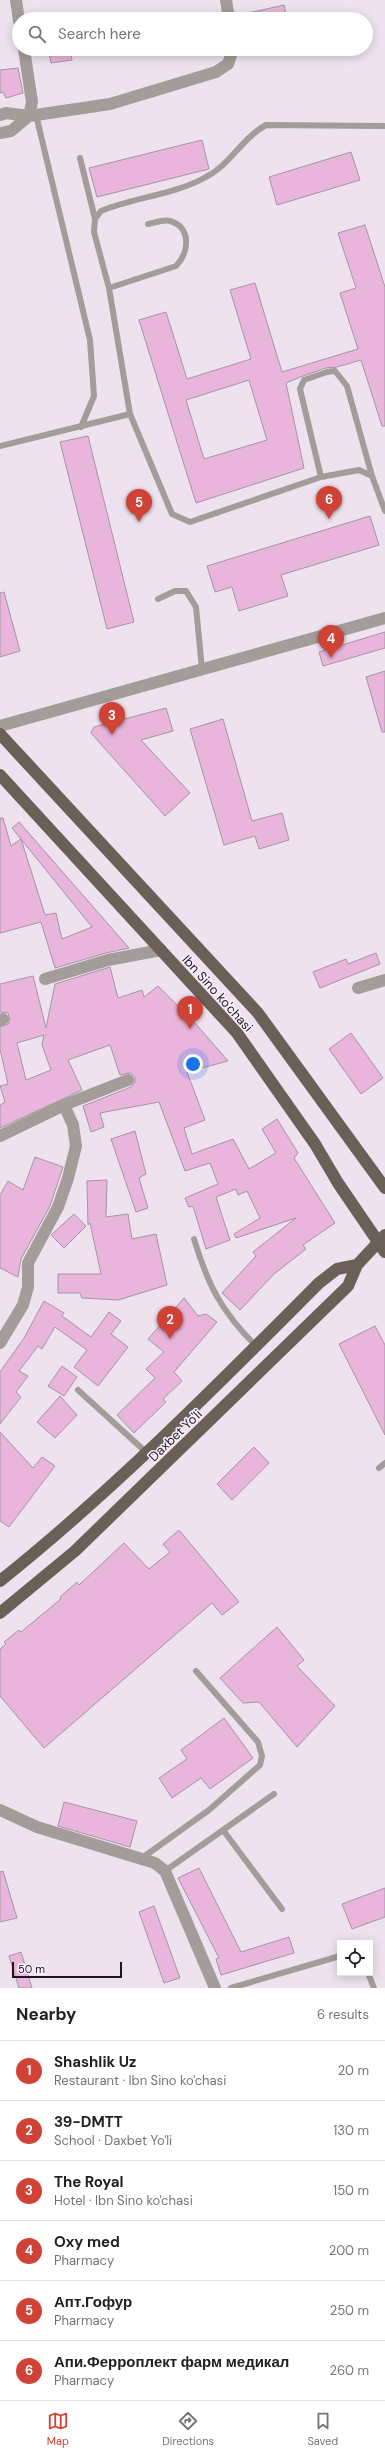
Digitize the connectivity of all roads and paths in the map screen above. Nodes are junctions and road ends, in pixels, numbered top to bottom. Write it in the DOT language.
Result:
graph roads {
  1 [pos="16,0"];
  2 [pos="226,0"];
  3 [pos="18,12"];
  4 [pos="228,12"];
  5 [pos="25,56"];
  6 [pos="231,56"];
  7 [pos="0,115"];
  8 [pos="33,116"];
  9 [pos="385,126"];
  10 [pos="0,133"];
  11 [pos="80,158"];
  12 [pos="95,219"];
  13 [pos="148,224"];
  14 [pos="109,288"];
  15 [pos="130,414"];
  16 [pos="81,427"];
  17 [pos="0,446"];
  18 [pos="372,476"];
  19 [pos="321,477"];
  20 [pos="385,511"];
  21 [pos="158,599"];
  22 [pos="385,618"];
  23 [pos="202,668"];
  24 [pos="0,726"];
  25 [pos="0,734"];
  26 [pos="0,775"];
  27 [pos="161,950"];
  28 [pos="45,978"];
  29 [pos="385,980"];
  30 [pos="358,988"];
  31 [pos="128,1080"];
  32 [pos="64,1105"];
  33 [pos="0,1136"];
  34 [pos="385,1188"];
  35 [pos="194,1239"];
  36 [pos="383,1243"];
  37 [pos="356,1265"];
  38 [pos="0,1343"];
  39 [pos="256,1346"];
  40 [pos="78,1390"];
  41 [pos="147,1453"];
  42 [pos="385,1463"];
  43 [pos="379,1468"];
  44 [pos="0,1581"];
  45 [pos="0,1613"];
  46 [pos="196,1671"];
  47 [pos="274,1794"];
  48 [pos="0,1810"];
  49 [pos="223,1830"];
  50 [pos="142,1858"];
  51 [pos="165,1871"];
  52 [pos="282,1909"];
  53 [pos="337,1957"];
  54 [pos="369,1976"];
  55 [pos="215,1988"];
  56 [pos="231,1988"];
  57 [pos="374,1988"];
  1 -- 3 [label="street"];
  2 -- 4 [label="street"];
  5 -- 8 [label="street"];
  6 -- 8 [label="street"];
  7 -- 8 [label="street"];
  8 -- 10 [label="street"];
  8 -- 16 [label="lane"];
  9 -- 12 [label="lane"];
  11 -- 12 [label="lane"];
  12 -- 14 [label="lane"];
  13 -- 14 [label="lane"];
  14 -- 15 [label="lane"];
  15 -- 16 [label="lane"];
  15 -- 19 [label="lane"];
  16 -- 17 [label="lane"];
  18 -- 19 [label="lane"];
  18 -- 19 [label="lane"];
  18 -- 20 [label="lane"];
  21 -- 23 [label="lane"];
  22 -- 23 [label="street"];
  23 -- 24 [label="street"];
  25 -- 34 [label="main road, Ibn Sino ko'chasi"];
  26 -- 27 [label="main road, Ibn Sino ko'chasi"];
  27 -- 28 [label="street"];
  27 -- 36 [label="main road, Ibn Sino ko'chasi"];
  29 -- 30 [label="street"];
  31 -- 32 [label="street"];
  32 -- 33 [label="street"];
  32 -- 38 [label="street"];
  35 -- 39 [label="lane"];
  36 -- 37 [label="main road, Daxbet Yo'li"];
  37 -- 39 [label="main road, Daxbet Yo'li"];
  37 -- 45 [label="main road, Daxbet Yo'li"];
  39 -- 41 [label="main road, Daxbet Yo'li"];
  40 -- 41 [label="lane"];
  41 -- 44 [label="main road, Daxbet Yo'li"];
  42 -- 43 [label="lane"];
  46 -- 50 [label="lane"];
  47 -- 49 [label="lane"];
  48 -- 50 [label="street"];
  49 -- 51 [label="lane"];
  49 -- 52 [label="lane"];
  50 -- 51 [label="street"];
  51 -- 55 [label="street"];
  53 -- 56 [label="lane"];
  54 -- 57 [label="lane"];
}
